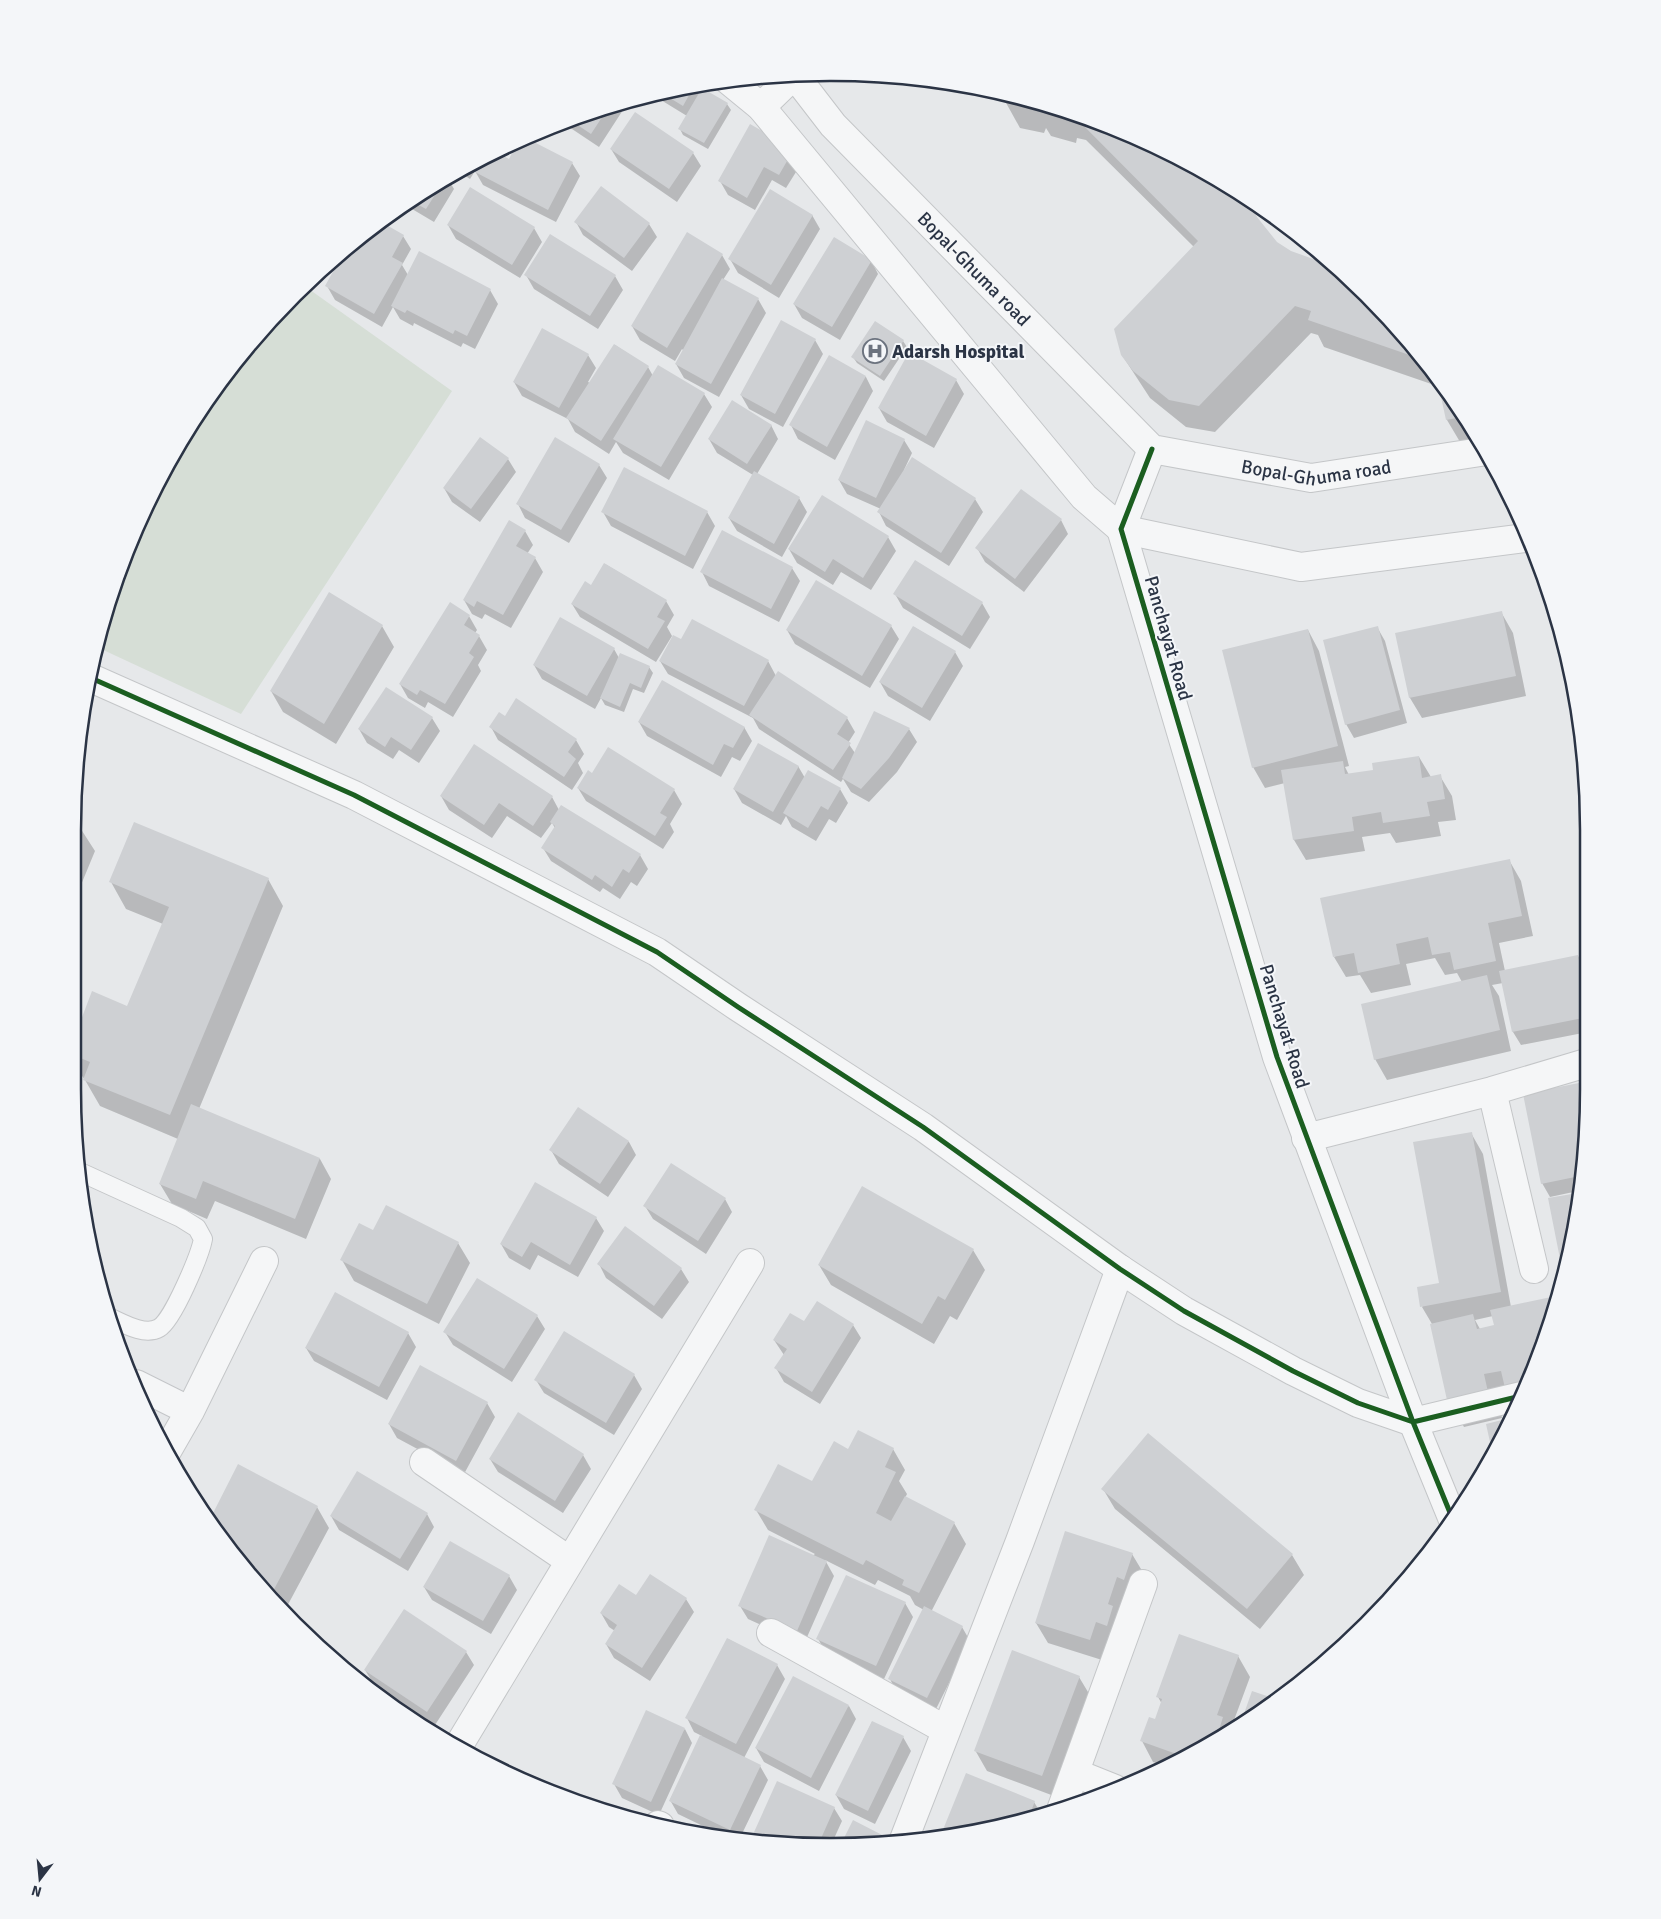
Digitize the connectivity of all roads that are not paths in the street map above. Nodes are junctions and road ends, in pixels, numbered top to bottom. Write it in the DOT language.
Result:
graph roads {
  1 [pos="798,82"];
  2 [pos="788,83"];
  3 [pos="737,88"];
  4 [pos="761,107"];
  5 [pos="1152,449"];
  6 [pos="1477,453"];
  7 [pos="1121,529"];
  8 [pos="1521,539"];
  9 [pos="97,681"];
  10 [pos="1580,1065"];
  11 [pos="1492,1091"];
  12 [pos="1306,1138"];
  13 [pos="87,1175"];
  14 [pos="264,1261"];
  15 [pos="750,1263"];
  16 [pos="1120,1269"];
  17 [pos="1534,1269"];
  18 [pos="119,1321"];
  19 [pos="144,1388"];
  20 [pos="1512,1398"];
  21 [pos="190,1411"];
  22 [pos="1413,1422"];
  23 [pos="171,1443"];
  24 [pos="424,1462"];
  25 [pos="1449,1511"];
  26 [pos="570,1561"];
  27 [pos="1143,1584"];
  28 [pos="770,1634"];
  29 [pos="946,1730"];
  30 [pos="462,1740"];
  31 [pos="1075,1773"];
  32 [pos="1106,1785"];
  33 [pos="1065,1800"];
  34 [pos="906,1833"];
  1 -- 5 [label="street, Bopal-Ghuma road"];
  2 -- 4 [label="street"];
  3 -- 4 [label="street"];
  4 -- 7 [label="street"];
  5 -- 6 [label="street, Bopal-Ghuma road"];
  5 -- 7 [label="street"];
  7 -- 8 [label="street"];
  7 -- 12 [label="street, Panchayat Road"];
  9 -- 16 [label="street"];
  10 -- 11 [label="street"];
  11 -- 12 [label="street"];
  11 -- 17 [label="street"];
  12 -- 22 [label="street, Panchayat Road"];
  13 -- 18 [label="lane"];
  14 -- 21 [label="street"];
  15 -- 26 [label="street"];
  16 -- 22 [label="street"];
  16 -- 29 [label="street"];
  19 -- 21 [label="street"];
  20 -- 22 [label="street"];
  21 -- 23 [label="street"];
  22 -- 25 [label="street, Panchayat Road"];
  24 -- 26 [label="street"];
  26 -- 30 [label="street"];
  27 -- 31 [label="street"];
  28 -- 29 [label="street"];
  29 -- 34 [label="street"];
  31 -- 32 [label="street"];
  31 -- 33 [label="street"];
}
